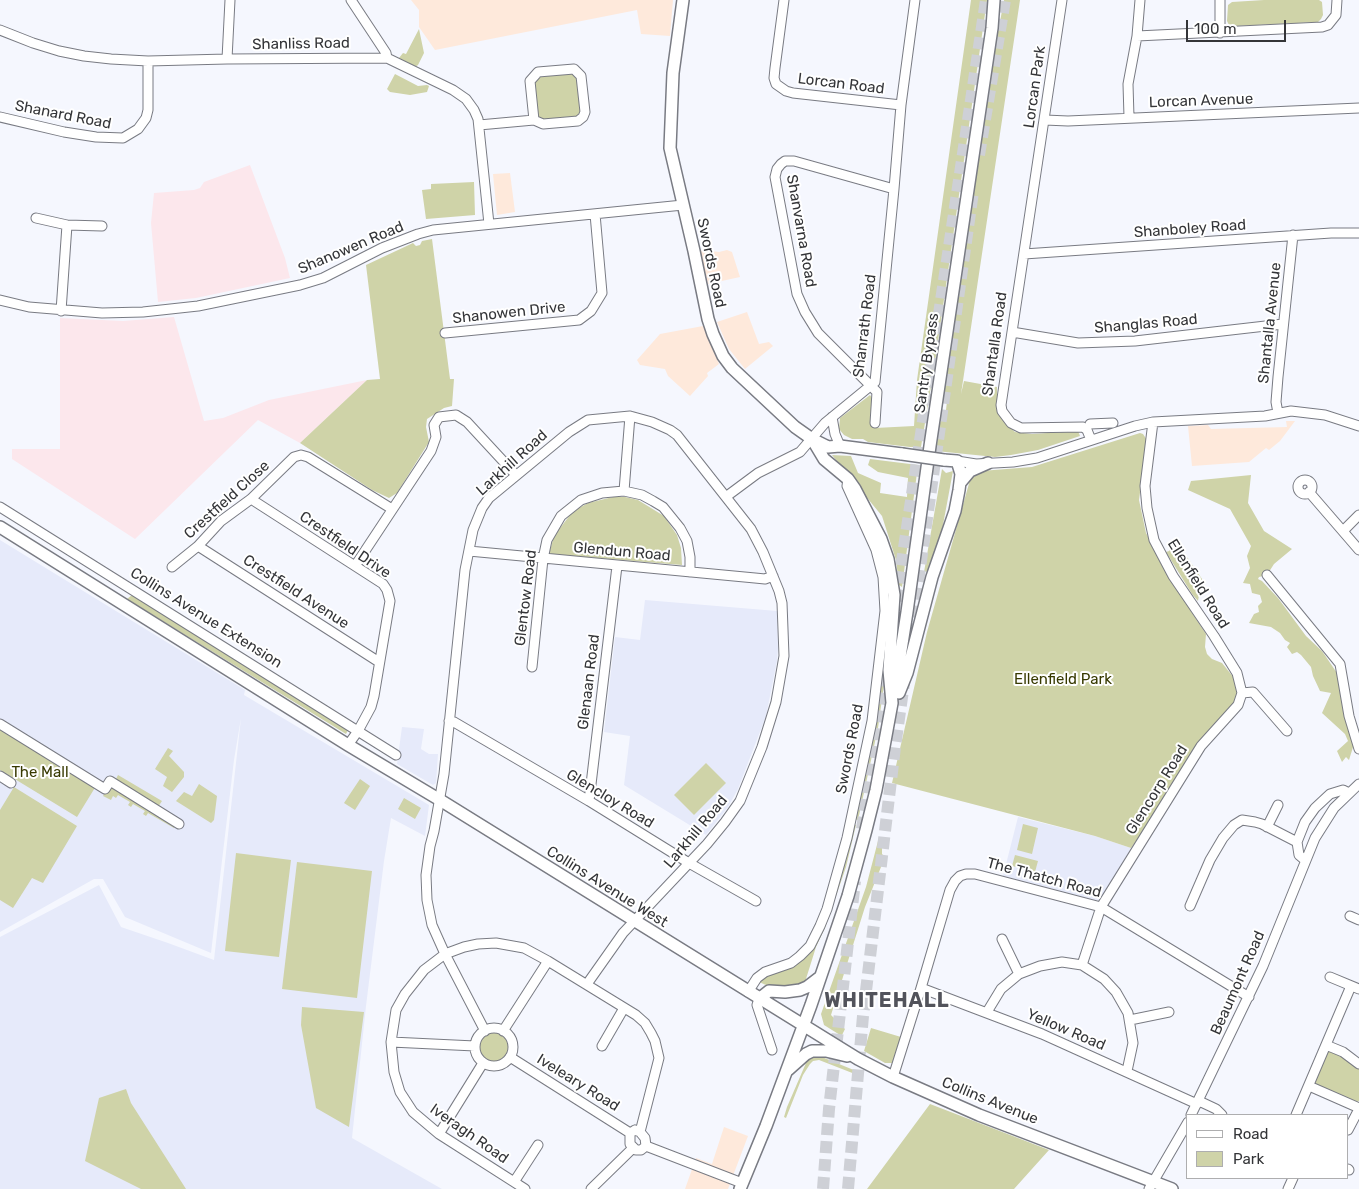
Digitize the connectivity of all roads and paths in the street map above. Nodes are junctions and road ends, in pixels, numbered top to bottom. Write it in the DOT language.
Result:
graph roads {
  1 [pos="230,0"];
  2 [pos="351,0"];
  3 [pos="683,0"];
  4 [pos="784,0"];
  5 [pos="915,0"];
  6 [pos="994,0"];
  7 [pos="999,0"];
  8 [pos="1062,0"];
  9 [pos="1140,0"];
  10 [pos="1220,0"];
  11 [pos="1337,0"];
  12 [pos="992,28"];
  13 [pos="0,30"];
  14 [pos="1220,33"];
  15 [pos="1137,36"];
  16 [pos="387,58"];
  17 [pos="227,59"];
  18 [pos="148,61"];
  19 [pos="900,105"];
  20 [pos="1359,108"];
  21 [pos="0,117"];
  22 [pos="1129,118"];
  23 [pos="534,120"];
  24 [pos="1045,120"];
  25 [pos="479,125"];
  26 [pos="1035,177"];
  27 [pos="894,189"];
  28 [pos="684,205"];
  29 [pos="595,214"];
  30 [pos="36,218"];
  31 [pos="489,224"];
  32 [pos="67,225"];
  33 [pos="102,226"];
  34 [pos="1359,233"];
  35 [pos="1293,236"];
  36 [pos="1024,254"];
  37 [pos="0,300"];
  38 [pos="61,311"];
  39 [pos="1283,324"];
  40 [pos="1012,332"];
  41 [pos="445,333"];
  42 [pos="872,386"];
  43 [pos="1278,413"];
  44 [pos="630,416"];
  45 [pos="832,417"];
  46 [pos="1153,422"];
  47 [pos="875,423"];
  48 [pos="1111,423"];
  49 [pos="1090,424"];
  50 [pos="1359,426"];
  51 [pos="1124,430"];
  52 [pos="1108,435"];
  53 [pos="812,439"];
  54 [pos="1091,440"];
  55 [pos="840,446"];
  56 [pos="957,462"];
  57 [pos="988,463"];
  58 [pos="516,475"];
  59 [pos="960,483"];
  60 [pos="848,485"];
  61 [pos="624,491"];
  62 [pos="1309,492"];
  63 [pos="727,496"];
  64 [pos="251,499"];
  65 [pos="0,507"];
  66 [pos="392,509"];
  67 [pos="1359,515"];
  68 [pos="0,527"];
  69 [pos="1342,531"];
  70 [pos="198,546"];
  71 [pos="1359,550"];
  72 [pos="469,551"];
  73 [pos="543,559"];
  74 [pos="355,566"];
  75 [pos="617,566"];
  76 [pos="172,567"];
  77 [pos="690,572"];
  78 [pos="1267,575"];
  79 [pos="773,576"];
  80 [pos="379,662"];
  81 [pos="532,667"];
  82 [pos="1242,693"];
  83 [pos="892,703"];
  84 [pos="449,721"];
  85 [pos="0,724"];
  86 [pos="358,730"];
  87 [pos="1287,731"];
  88 [pos="348,744"];
  89 [pos="1359,749"];
  90 [pos="396,755"];
  91 [pos="0,776"];
  92 [pos="11,783"];
  93 [pos="1359,784"];
  94 [pos="1349,793"];
  95 [pos="440,800"];
  96 [pos="589,801"];
  97 [pos="1278,805"];
  98 [pos="179,824"];
  99 [pos="1267,826"];
  100 [pos="1298,842"];
  101 [pos="1305,860"];
  102 [pos="689,863"];
  103 [pos="756,901"];
  104 [pos="1190,906"];
  105 [pos="1101,907"];
  106 [pos="633,921"];
  107 [pos="1002,939"];
  108 [pos="445,954"];
  109 [pos="548,961"];
  110 [pos="1082,966"];
  111 [pos="1020,974"];
  112 [pos="820,977"];
  113 [pos="1330,977"];
  114 [pos="587,984"];
  115 [pos="921,988"];
  116 [pos="1355,988"];
  117 [pos="748,992"];
  118 [pos="1248,998"];
  119 [pos="759,999"];
  120 [pos="624,1008"];
  121 [pos="987,1012"];
  122 [pos="1169,1012"];
  123 [pos="1130,1020"];
  124 [pos="803,1026"];
  125 [pos="484,1031"];
  126 [pos="503,1031"];
  127 [pos="391,1042"];
  128 [pos="1326,1045"];
  129 [pos="475,1046"];
  130 [pos="602,1046"];
  131 [pos="772,1050"];
  132 [pos="510,1057"];
  133 [pos="858,1059"];
  134 [pos="484,1063"];
  135 [pos="1359,1064"];
  136 [pos="1127,1071"];
  137 [pos="785,1073"];
  138 [pos="893,1077"];
  139 [pos="1308,1086"];
  140 [pos="1198,1103"];
  141 [pos="1359,1108"];
  142 [pos="1192,1114"];
  143 [pos="1221,1114"];
  144 [pos="1296,1114"];
  145 [pos="1186,1125"];
  146 [pos="1349,1128"];
  147 [pos="640,1132"];
  148 [pos="630,1133"];
  149 [pos="439,1134"];
  150 [pos="538,1146"];
  151 [pos="646,1146"];
  152 [pos="633,1148"];
  153 [pos="514,1182"];
  154 [pos="741,1186"];
  155 [pos="1151,1186"];
  156 [pos="525,1189"];
  157 [pos="591,1189"];
  158 [pos="1172,1189"];
  1 -- 17 [label="street"];
  2 -- 16 [label="street"];
  3 -- 28 [label="main road, Swords Road"];
  4 -- 19 [label="street, Lorcan Road"];
  5 -- 19 [label="street, Shanrath Road"];
  6 -- 12 [label="main road, Santry Bypass"];
  7 -- 12 [label="main road, Santry Bypass"];
  8 -- 24 [label="street, Lorcan Park"];
  9 -- 15 [label="street"];
  10 -- 14 [label="street"];
  11 -- 14 [label="street"];
  12 -- 83 [label="main road, Santry Bypass"];
  13 -- 18 [label="street, Shanliss Road"];
  14 -- 15 [label="street"];
  15 -- 22 [label="street"];
  16 -- 17 [label="street, Shanliss Road"];
  16 -- 25 [label="street, Shanliss Road"];
  17 -- 18 [label="street, Shanliss Road"];
  18 -- 21 [label="street, Shanard Road"];
  19 -- 27 [label="street, Shanrath Road"];
  20 -- 22 [label="street, Lorcan Avenue"];
  22 -- 24 [label="street, Lorcan Avenue"];
  23 -- 23 [label="street"];
  23 -- 25 [label="street"];
  24 -- 26 [label="street, Lorcan Park"];
  25 -- 31 [label="street, Shanliss Road"];
  26 -- 36 [label="street, Shantalla Road"];
  27 -- 42 [label="street, Shanrath Road"];
  27 -- 42 [label="street, Shanvarna Road"];
  28 -- 29 [label="street, Shanowen Road"];
  28 -- 53 [label="main road, Swords Road"];
  29 -- 31 [label="street, Shanowen Road"];
  29 -- 41 [label="street, Shanowen Drive"];
  30 -- 32 [label="street"];
  31 -- 38 [label="street, Shanowen Road"];
  32 -- 33 [label="street"];
  32 -- 38 [label="street"];
  34 -- 35 [label="street, Shanboley Road"];
  35 -- 36 [label="street, Shanboley Road"];
  35 -- 39 [label="street, Shantalla Avenue"];
  36 -- 40 [label="street, Shantalla Road"];
  37 -- 38 [label="street, Shanowen Road"];
  39 -- 40 [label="street, Shanglas Road"];
  39 -- 43 [label="street, Shantalla Avenue"];
  40 -- 54 [label="street, Shantalla Road"];
  42 -- 45 [label="street, Shanrath Road"];
  42 -- 47 [label="street"];
  43 -- 46 [label="street"];
  43 -- 50 [label="street"];
  44 -- 58 [label="street, Larkhill Road"];
  44 -- 61 [label="street"];
  44 -- 63 [label="street, Larkhill Road"];
  45 -- 53 [label="street, Shanrath Road"];
  45 -- 55 [label="street"];
  46 -- 51 [label="street"];
  46 -- 82 [label="street, Ellenfield Road"];
  48 -- 49 [label="street"];
  48 -- 51 [label="street"];
  48 -- 52 [label="street"];
  51 -- 52 [label="street"];
  52 -- 54 [label="street"];
  53 -- 55 [label="main road"];
  53 -- 60 [label="main road, Swords Road"];
  53 -- 63 [label="street"];
  54 -- 57 [label="street"];
  55 -- 56 [label="main road, bridge"];
  56 -- 57 [label="street"];
  56 -- 59 [label="main road, Swords Road"];
  57 -- 59 [label="main road"];
  58 -- 66 [label="street"];
  58 -- 72 [label="street, Larkhill Road"];
  59 -- 83 [label="main road, Swords Road"];
  60 -- 83 [label="main road, Swords Road"];
  60 -- 117 [label="street, Swords Road"];
  61 -- 73 [label="street, Glentow Road"];
  61 -- 77 [label="street, Glentow Road"];
  62 -- 69 [label="street"];
  63 -- 79 [label="street, Larkhill Road"];
  64 -- 66 [label="street, Crestfield Close"];
  64 -- 70 [label="street, Crestfield Close"];
  64 -- 74 [label="street, Crestfield Drive"];
  65 -- 86 [label="street, Collins Avenue Extension"];
  66 -- 74 [label="street"];
  67 -- 69 [label="street"];
  68 -- 88 [label="main road"];
  69 -- 71 [label="street"];
  70 -- 76 [label="street, Crestfield Close"];
  70 -- 80 [label="street, Crestfield Avenue"];
  72 -- 73 [label="street, Glendun Road"];
  72 -- 84 [label="street, Larkhill Road"];
  73 -- 75 [label="street, Glendun Road"];
  73 -- 81 [label="street, Glentow Road"];
  74 -- 80 [label="street, Crestfield Drive"];
  75 -- 77 [label="street, Glendun Road"];
  75 -- 96 [label="street, Glenaan Road"];
  77 -- 79 [label="street, Glendun Road"];
  78 -- 89 [label="street"];
  79 -- 102 [label="street, Larkhill Road"];
  80 -- 86 [label="street, Crestfield Drive"];
  82 -- 87 [label="street"];
  82 -- 105 [label="street, Glencorp Road"];
  83 -- 112 [label="main road, Swords Road"];
  84 -- 95 [label="street, Larkhill Road"];
  84 -- 96 [label="street, Glencloy Road"];
  85 -- 98 [label="street"];
  86 -- 88 [label="street, Crestfield Drive"];
  86 -- 90 [label="street, Collins Avenue Extension"];
  88 -- 95 [label="main road, Collins Avenue West"];
  91 -- 92 [label="street"];
  93 -- 94 [label="street, Beaumont Road"];
  94 -- 100 [label="street"];
  94 -- 101 [label="street, Beaumont Road"];
  95 -- 106 [label="main road, Collins Avenue West"];
  95 -- 108 [label="street, Larkhill Road"];
  96 -- 102 [label="street, Glencloy Road"];
  97 -- 99 [label="street"];
  99 -- 100 [label="street"];
  99 -- 104 [label="street"];
  100 -- 101 [label="street"];
  101 -- 118 [label="street, Beaumont Road"];
  102 -- 103 [label="street, Glencloy Road"];
  102 -- 106 [label="street, Larkhill Road"];
  105 -- 110 [label="street, Glencorp Road"];
  105 -- 115 [label="street, The Thatch Road"];
  105 -- 118 [label="street, The Thatch Road"];
  106 -- 114 [label="street"];
  106 -- 117 [label="main road, Collins Avenue West"];
  107 -- 111 [label="street"];
  108 -- 109 [label="street, Iveragh Road"];
  108 -- 125 [label="street, Larkhill Road"];
  108 -- 127 [label="street, Iveragh Road"];
  109 -- 114 [label="street, Iveragh Road"];
  109 -- 126 [label="street"];
  110 -- 111 [label="street"];
  110 -- 123 [label="street"];
  111 -- 121 [label="street"];
  112 -- 119 [label="main road"];
  112 -- 124 [label="main road, Swords Road"];
  113 -- 116 [label="street"];
  114 -- 120 [label="street, Iveragh Road"];
  115 -- 121 [label="street, Yellow Road"];
  115 -- 138 [label="street, The Thatch Road"];
  116 -- 128 [label="street"];
  117 -- 119 [label="main road, Collins Avenue West"];
  118 -- 140 [label="street, Beaumont Road"];
  119 -- 124 [label="main road, Collins Avenue West"];
  119 -- 131 [label="street"];
  120 -- 130 [label="street"];
  120 -- 147 [label="street, Iveragh Road"];
  121 -- 136 [label="street, Yellow Road"];
  122 -- 123 [label="street"];
  123 -- 136 [label="street"];
  124 -- 133 [label="main road, Collins Avenue"];
  124 -- 137 [label="main road, Swords Road"];
  125 -- 126 [label="street"];
  125 -- 129 [label="street"];
  126 -- 132 [label="street"];
  127 -- 129 [label="street"];
  127 -- 149 [label="street, Iveragh Road"];
  128 -- 135 [label="street"];
  128 -- 139 [label="street"];
  129 -- 134 [label="street"];
  132 -- 134 [label="street"];
  132 -- 148 [label="street, Iveleary Road"];
  133 -- 137 [label="main road"];
  133 -- 138 [label="main road, Collins Avenue"];
  134 -- 149 [label="street"];
  136 -- 140 [label="street, Yellow Road"];
  137 -- 154 [label="main road, Swords Road"];
  138 -- 155 [label="main road, Collins Avenue"];
  139 -- 141 [label="street"];
  139 -- 144 [label="street"];
  140 -- 142 [label="street, Beaumont Road"];
  140 -- 143 [label="street, Yellow Road"];
  141 -- 146 [label="street"];
  145 -- 155 [label="street"];
  147 -- 148 [label="street"];
  147 -- 151 [label="street"];
  148 -- 152 [label="street"];
  149 -- 153 [label="street, Iveragh Road"];
  150 -- 153 [label="street, Iveragh Road"];
  151 -- 152 [label="street"];
  151 -- 154 [label="street"];
  152 -- 157 [label="street"];
  153 -- 156 [label="street, Iveragh Road"];
  155 -- 158 [label="main road, Collins Avenue"];
}
